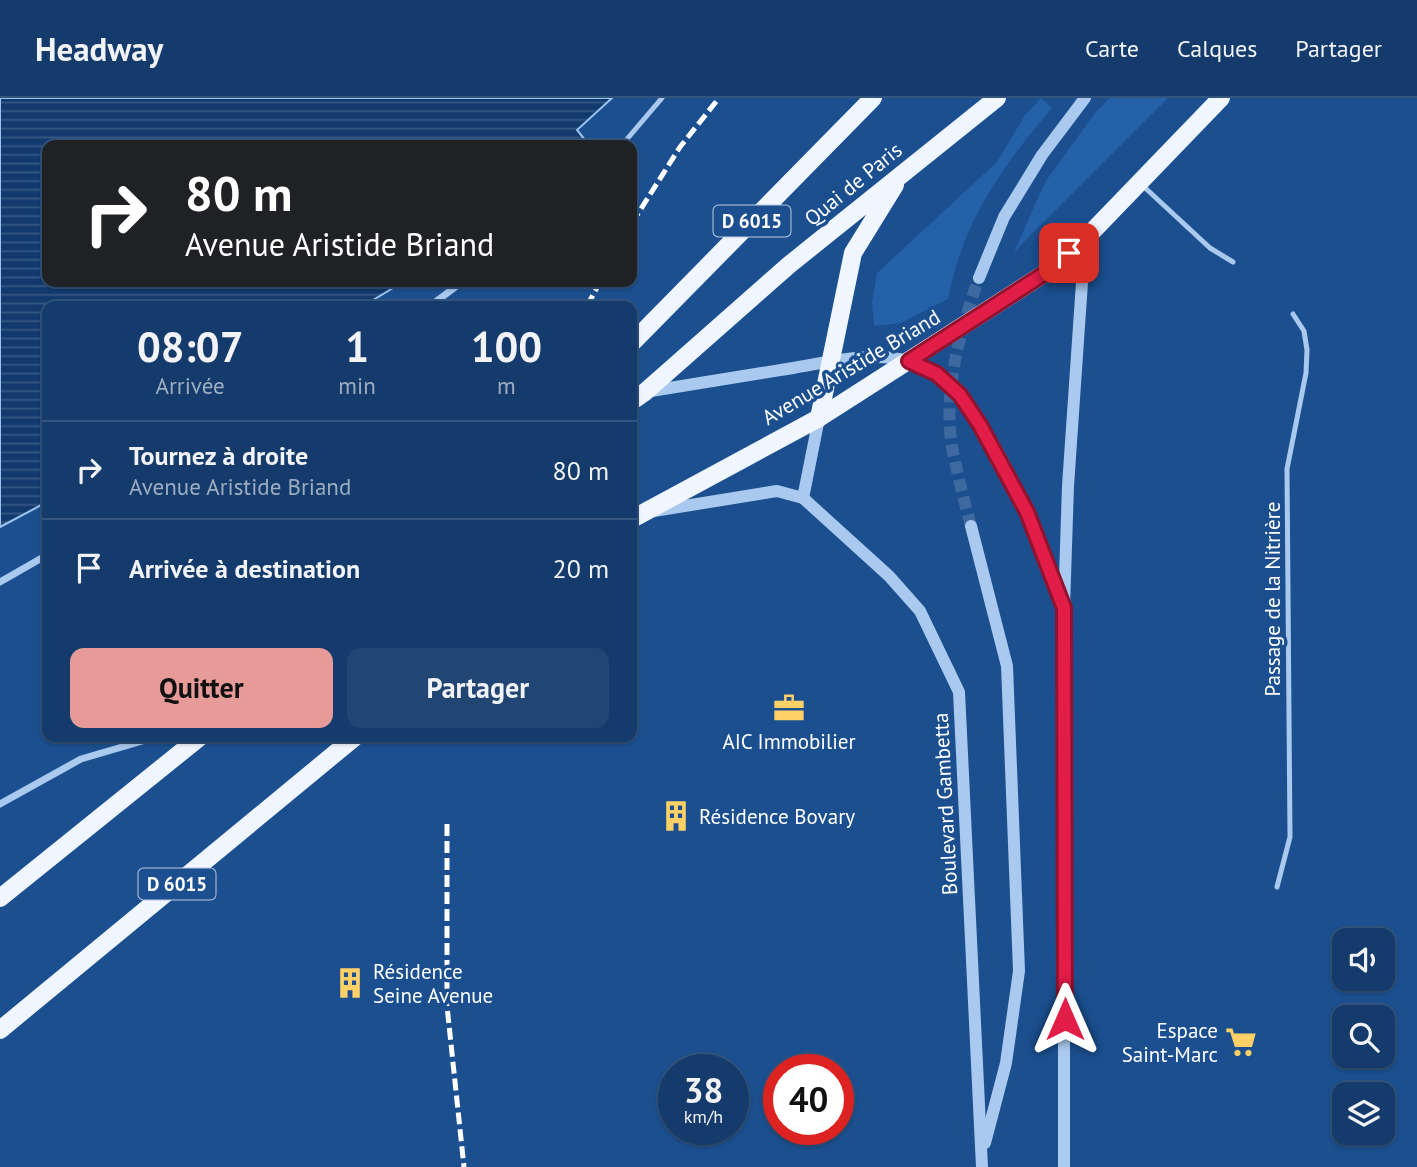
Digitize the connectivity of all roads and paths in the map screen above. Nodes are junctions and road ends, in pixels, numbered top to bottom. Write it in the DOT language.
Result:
graph roads {
  1 [pos="662,98"];
  2 [pos="873,98"];
  3 [pos="997,98"];
  4 [pos="1086,98"];
  5 [pos="1221,98"];
  6 [pos="626,140"];
  7 [pos="903,173"];
  8 [pos="1139,182"];
  9 [pos="1084,239"];
  10 [pos="1233,262"];
  11 [pos="979,278"];
  12 [pos="456,287"];
  13 [pos="437,301"];
  14 [pos="1293,314"];
  15 [pos="637,338"];
  16 [pos="909,361"];
  17 [pos="831,362"];
  18 [pos="638,396"];
  19 [pos="819,418"];
  20 [pos="803,498"];
  21 [pos="637,515"];
  22 [pos="637,516"];
  23 [pos="971,526"];
  24 [pos="42,558"];
  25 [pos="0,582"];
  26 [pos="1064,608"];
  27 [pos="139,742"];
  28 [pos="194,742"];
  29 [pos="349,742"];
  30 [pos="0,804"];
  31 [pos="1277,887"];
  32 [pos="0,898"];
  33 [pos="0,1030"];
  34 [pos="982,1161"];
  35 [pos="1064,1167"];
  1 -- 6 [label="lane"];
  2 -- 15 [label="main road, D 6015"];
  3 -- 7 [label="main road, Quai de Paris / D 6015"];
  4 -- 11 [label="street"];
  5 -- 8 [label="main road"];
  7 -- 17 [label="main road"];
  7 -- 18 [label="main road, Quai de Paris / D 6015"];
  8 -- 9 [label="main road"];
  8 -- 10 [label="lane"];
  9 -- 16 [label="main road, Avenue Aristide Briand"];
  9 -- 26 [label="street"];
  12 -- 13 [label="street"];
  14 -- 31 [label="lane, Passage de la Nitrière"];
  16 -- 17 [label="street"];
  16 -- 19 [label="main road, Avenue Aristide Briand"];
  16 -- 26 [label="street"];
  17 -- 18 [label="street"];
  17 -- 19 [label="main road"];
  19 -- 20 [label="street"];
  19 -- 21 [label="main road, Avenue Aristide Briand"];
  20 -- 22 [label="street"];
  20 -- 34 [label="street, Boulevard Gambetta"];
  23 -- 34 [label="street"];
  24 -- 25 [label="street"];
  26 -- 35 [label="street"];
  27 -- 30 [label="street"];
  28 -- 32 [label="main road"];
  29 -- 33 [label="main road, D 6015"];
}
